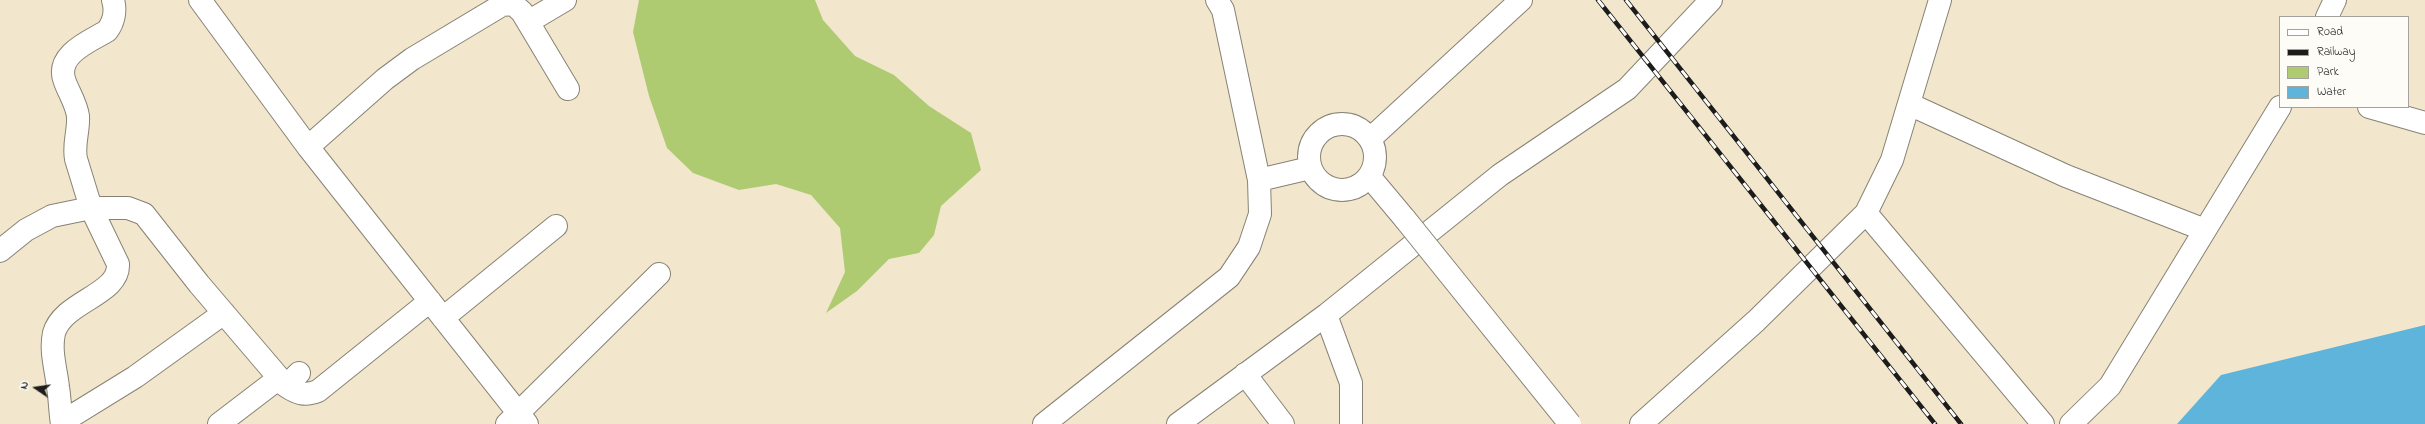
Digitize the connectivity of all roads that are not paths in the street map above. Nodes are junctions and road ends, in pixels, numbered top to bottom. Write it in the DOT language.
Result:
graph roads {
  1 [pos="113,0"];
  2 [pos="200,0"];
  3 [pos="565,0"];
  4 [pos="1217,0"];
  5 [pos="1520,0"];
  6 [pos="1711,0"];
  7 [pos="1940,0"];
  8 [pos="2335,0"];
  9 [pos="2327,16"];
  10 [pos="528,22"];
  11 [pos="568,89"];
  12 [pos="1909,104"];
  13 [pos="2279,108"];
  14 [pos="2372,108"];
  15 [pos="2425,123"];
  16 [pos="1370,139"];
  17 [pos="308,147"];
  18 [pos="1310,168"];
  19 [pos="1369,176"];
  20 [pos="1259,180"];
  21 [pos="91,208"];
  22 [pos="1866,213"];
  23 [pos="556,226"];
  24 [pos="2205,230"];
  25 [pos="0,251"];
  26 [pos="659,274"];
  27 [pos="436,310"];
  28 [pos="224,313"];
  29 [pos="1326,315"];
  30 [pos="1245,374"];
  31 [pos="292,380"];
  32 [pos="517,420"];
  33 [pos="62,423"];
  34 [pos="219,424"];
  35 [pos="1044,424"];
  36 [pos="1178,424"];
  37 [pos="1283,424"];
  38 [pos="1351,424"];
  39 [pos="1570,424"];
  40 [pos="1641,424"];
  41 [pos="2043,424"];
  42 [pos="2071,424"];
  1 -- 21 [label="street"];
  2 -- 17 [label="street"];
  3 -- 10 [label="street"];
  4 -- 20 [label="street"];
  5 -- 16 [label="street"];
  6 -- 29 [label="street"];
  7 -- 12 [label="street"];
  8 -- 9 [label="street"];
  10 -- 11 [label="street"];
  10 -- 17 [label="street"];
  12 -- 22 [label="street"];
  12 -- 24 [label="street"];
  13 -- 24 [label="street"];
  14 -- 15 [label="street"];
  16 -- 18 [label="street"];
  16 -- 19 [label="street"];
  17 -- 27 [label="street"];
  18 -- 19 [label="street"];
  18 -- 20 [label="street"];
  19 -- 39 [label="street, bridge"];
  20 -- 35 [label="street"];
  21 -- 25 [label="street"];
  21 -- 28 [label="street"];
  21 -- 33 [label="street"];
  22 -- 40 [label="street"];
  22 -- 41 [label="street"];
  23 -- 27 [label="street"];
  24 -- 42 [label="street"];
  26 -- 32 [label="street"];
  27 -- 31 [label="street"];
  27 -- 32 [label="street"];
  28 -- 31 [label="street"];
  28 -- 33 [label="street"];
  29 -- 30 [label="street"];
  29 -- 38 [label="street"];
  30 -- 36 [label="street"];
  30 -- 37 [label="street"];
  31 -- 34 [label="street"];
}
